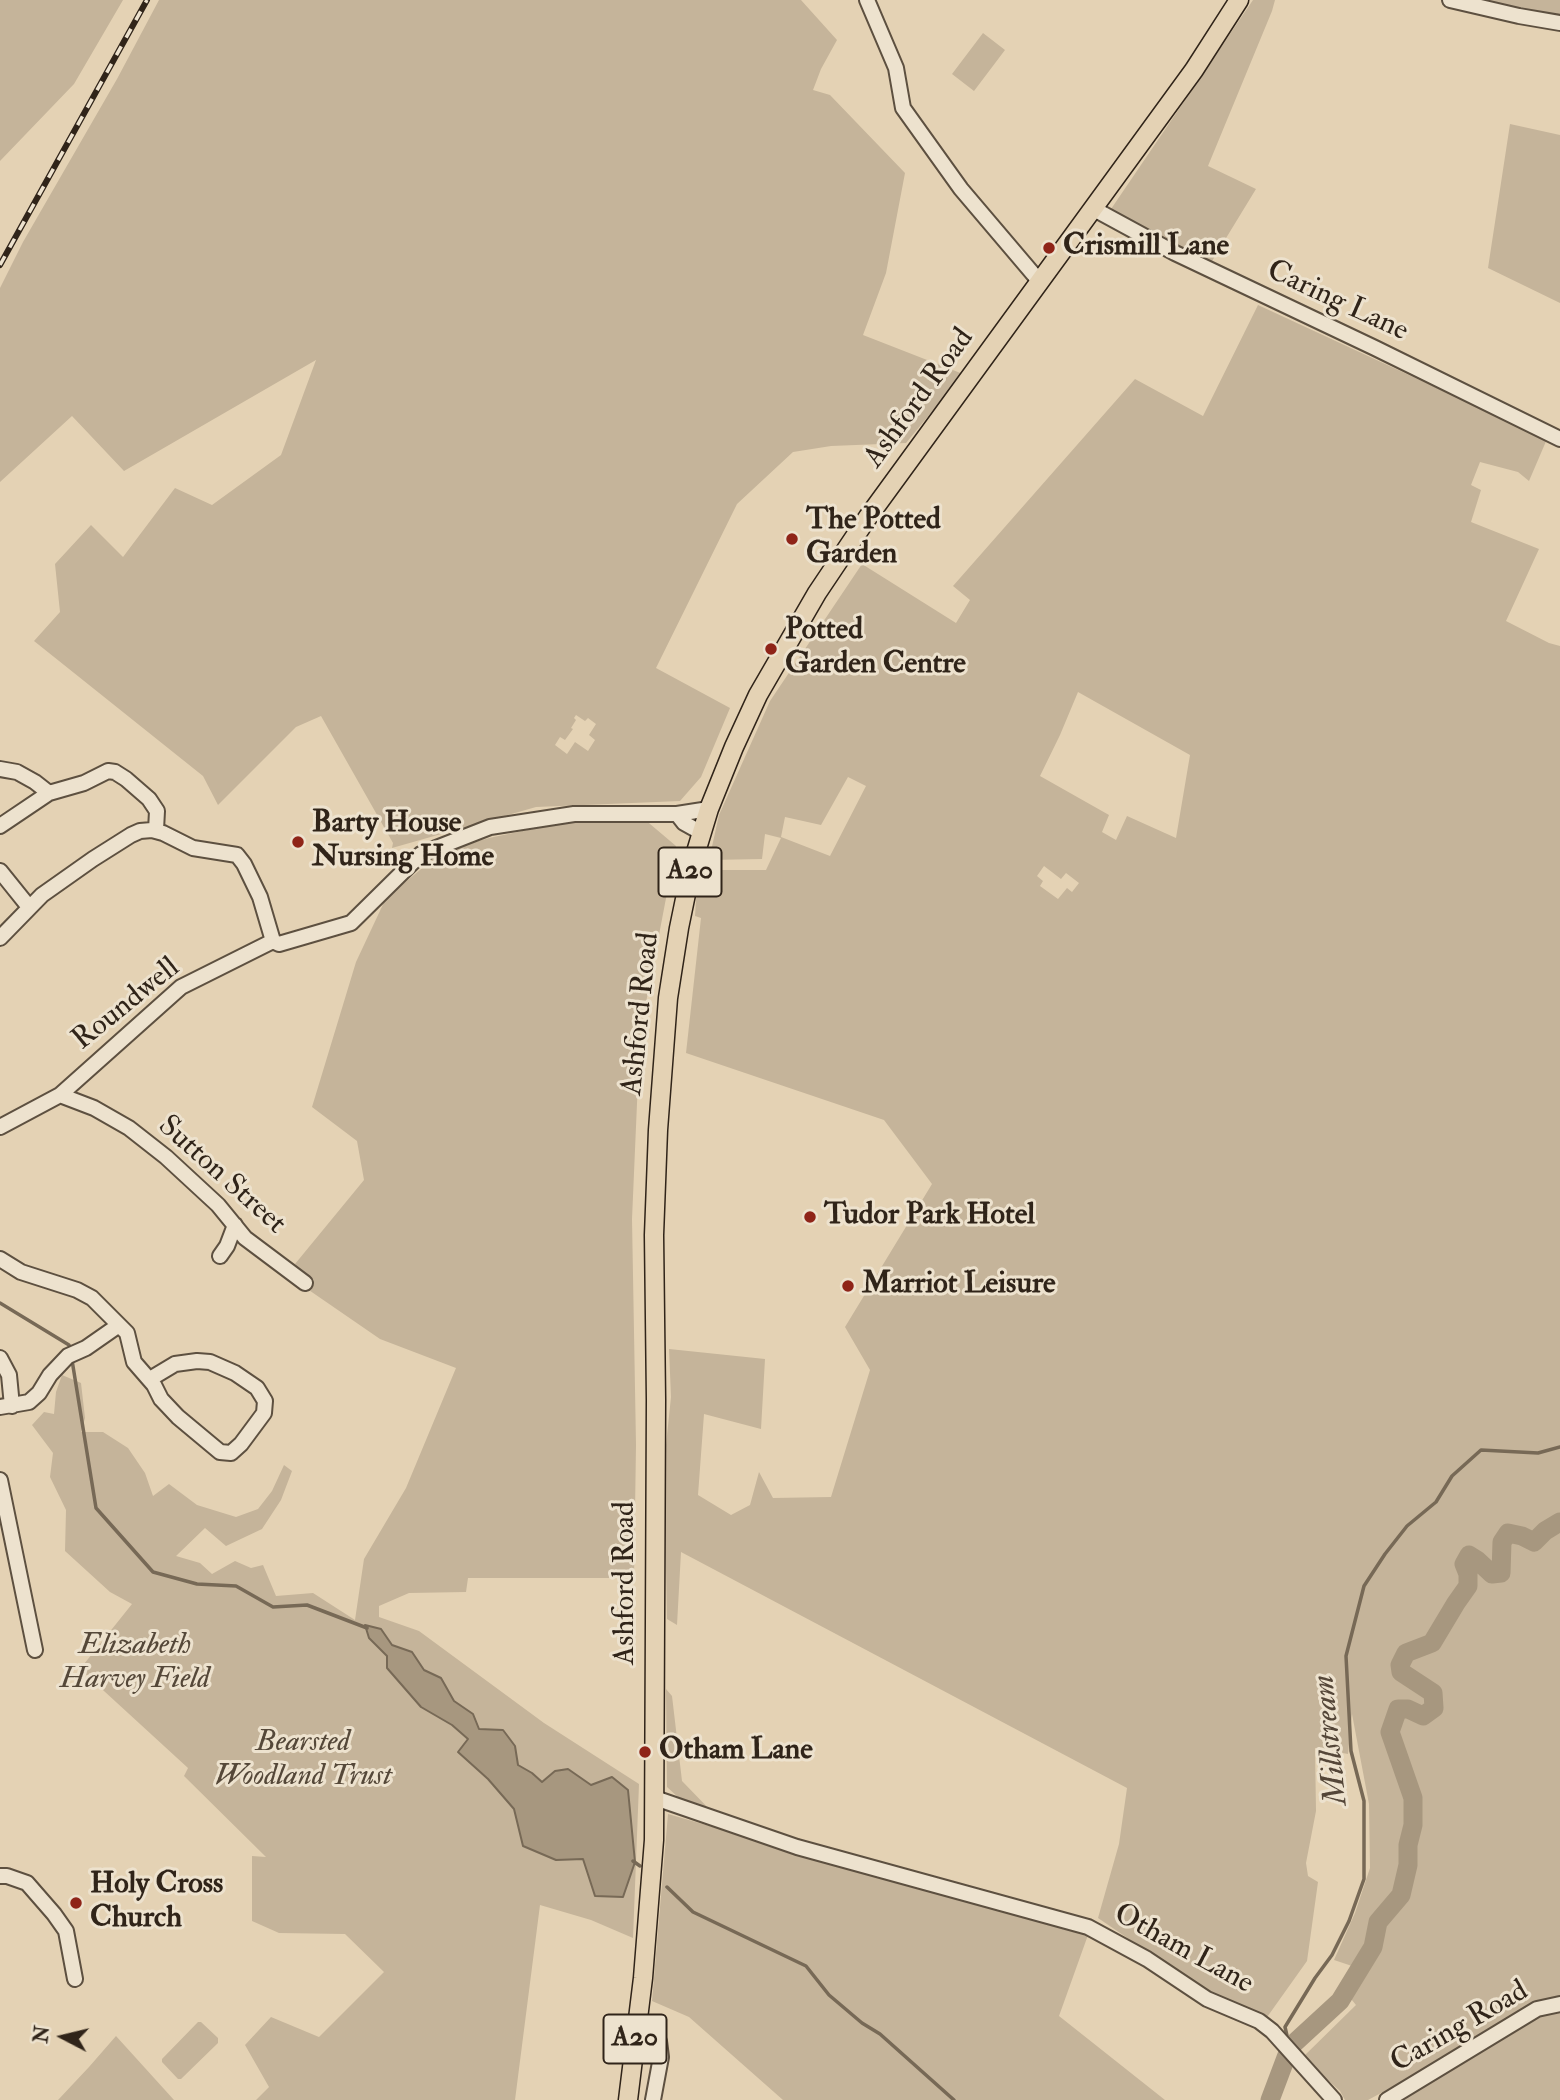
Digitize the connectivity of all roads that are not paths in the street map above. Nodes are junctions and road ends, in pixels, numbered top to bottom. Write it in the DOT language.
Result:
graph roads {
  1 [pos="867,0"];
  2 [pos="1238,0"];
  3 [pos="1450,0"];
  4 [pos="1560,23"];
  5 [pos="1094,209"];
  6 [pos="1040,282"];
  7 [pos="1560,439"];
  8 [pos="0,769"];
  9 [pos="49,793"];
  10 [pos="709,809"];
  11 [pos="677,814"];
  12 [pos="0,827"];
  13 [pos="156,830"];
  14 [pos="702,833"];
  15 [pos="0,871"];
  16 [pos="29,907"];
  17 [pos="0,938"];
  18 [pos="273,941"];
  19 [pos="60,1095"];
  20 [pos="0,1127"];
  21 [pos="235,1225"];
  22 [pos="220,1256"];
  23 [pos="0,1259"];
  24 [pos="305,1283"];
  25 [pos="118,1325"];
  26 [pos="0,1358"];
  27 [pos="150,1379"];
  28 [pos="6,1406"];
  29 [pos="0,1480"];
  30 [pos="3,1516"];
  31 [pos="35,1650"];
  32 [pos="655,1798"];
  33 [pos="0,1876"];
  34 [pos="75,1979"];
  35 [pos="1560,2004"];
  36 [pos="637,2029"];
  37 [pos="628,2100"];
  38 [pos="653,2100"];
  39 [pos="1334,2100"];
  40 [pos="1387,2100"];
  1 -- 6 [label="street"];
  2 -- 5 [label="main road, Ashford Road / A20"];
  3 -- 4 [label="street"];
  5 -- 6 [label="main road, Ashford Road / A20"];
  5 -- 7 [label="street, Caring Lane"];
  6 -- 10 [label="main road, Ashford Road / A20"];
  8 -- 9 [label="street"];
  9 -- 12 [label="street"];
  9 -- 13 [label="street"];
  10 -- 11 [label="street, Roundwell"];
  10 -- 14 [label="main road, Ashford Road / A20"];
  11 -- 14 [label="street"];
  11 -- 18 [label="street, Roundwell"];
  13 -- 16 [label="street"];
  13 -- 18 [label="street"];
  14 -- 32 [label="main road, Ashford Road / A20"];
  15 -- 16 [label="street"];
  16 -- 17 [label="street"];
  18 -- 19 [label="street, Roundwell"];
  19 -- 20 [label="street, Roundwell"];
  19 -- 21 [label="street, Sutton Street"];
  21 -- 22 [label="street"];
  21 -- 24 [label="street, Sutton Street"];
  23 -- 25 [label="street"];
  25 -- 27 [label="street"];
  25 -- 28 [label="street"];
  26 -- 28 [label="street"];
  27 -- 27 [label="street"];
  29 -- 30 [label="street"];
  30 -- 31 [label="street"];
  32 -- 36 [label="main road, Ashford Road / A20"];
  32 -- 39 [label="street, Otham Lane"];
  33 -- 34 [label="street"];
  35 -- 40 [label="street, Caring Road"];
  36 -- 37 [label="main road, Ashford Road / A20"];
  36 -- 38 [label="street"];
}
